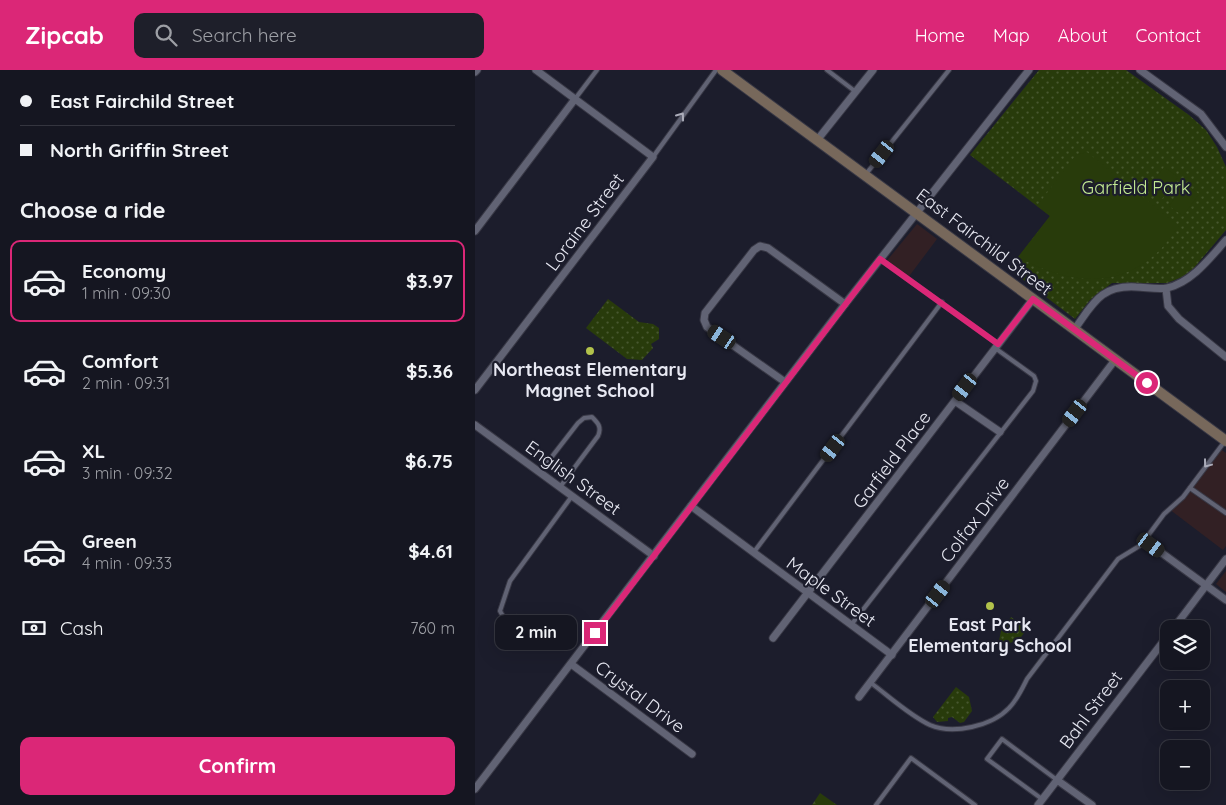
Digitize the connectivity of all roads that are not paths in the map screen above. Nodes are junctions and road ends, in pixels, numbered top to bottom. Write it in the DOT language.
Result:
graph roads {
  1 [pos="536,70"];
  2 [pos="597,70"];
  3 [pos="716,70"];
  4 [pos="722,70"];
  5 [pos="827,70"];
  6 [pos="873,70"];
  7 [pos="949,70"];
  8 [pos="1029,70"];
  9 [pos="1141,70"];
  10 [pos="856,92"];
  11 [pos="575,99"];
  12 [pos="818,140"];
  13 [pos="1226,146"];
  14 [pos="653,156"];
  15 [pos="866,175"];
  16 [pos="916,212"];
  17 [pos="475,231"];
  18 [pos="1226,240"];
  19 [pos="880,259"];
  20 [pos="1166,289"];
  21 [pos="1033,299"];
  22 [pos="942,302"];
  23 [pos="845,304"];
  24 [pos="1074,330"];
  25 [pos="997,346"];
  26 [pos="1226,357"];
  27 [pos="1115,360"];
  28 [pos="785,382"];
  29 [pos="475,390"];
  30 [pos="955,401"];
  31 [pos="475,425"];
  32 [pos="1000,432"];
  33 [pos="1226,441"];
  34 [pos="540,472"];
  35 [pos="560,487"];
  36 [pos="1190,488"];
  37 [pos="572,496"];
  38 [pos="691,506"];
  39 [pos="1226,514"];
  40 [pos="1151,545"];
  41 [pos="753,553"];
  42 [pos="654,556"];
  43 [pos="1226,559"];
  44 [pos="1206,585"];
  45 [pos="809,593"];
  46 [pos="1226,600"];
  47 [pos="515,617"];
  48 [pos="1180,620"];
  49 [pos="851,625"];
  50 [pos="773,638"];
  51 [pos="1160,646"];
  52 [pos="892,655"];
  53 [pos="571,664"];
  54 [pos="871,683"];
  55 [pos="859,697"];
  56 [pos="692,754"];
  57 [pos="1057,780"];
  58 [pos="475,789"];
  59 [pos="1040,802"];
  60 [pos="877,805"];
  61 [pos="975,805"];
  62 [pos="1092,805"];
  1 -- 11 [label="street"];
  2 -- 11 [label="lane"];
  14 -- 3 [label="lane, Loraine Street, one-way"];
  4 -- 12 [label="street, East Fairchild Street"];
  5 -- 10 [label="lane"];
  6 -- 10 [label="street"];
  7 -- 15 [label="lane"];
  8 -- 16 [label="street"];
  9 -- 13 [label="street"];
  10 -- 12 [label="street"];
  11 -- 14 [label="street"];
  11 -- 17 [label="street"];
  12 -- 15 [label="street, East Fairchild Street"];
  14 -- 29 [label="street, Loraine Street"];
  15 -- 16 [label="street, East Fairchild Street"];
  16 -- 19 [label="street"];
  16 -- 21 [label="street, East Fairchild Street"];
  18 -- 20 [label="street"];
  19 -- 22 [label="lane"];
  19 -- 23 [label="street"];
  20 -- 24 [label="street"];
  20 -- 26 [label="street"];
  21 -- 24 [label="street, East Fairchild Street"];
  21 -- 25 [label="street, Garfield Place"];
  22 -- 25 [label="lane"];
  22 -- 41 [label="lane"];
  23 -- 28 [label="street"];
  23 -- 28 [label="street"];
  24 -- 27 [label="street, East Fairchild Street"];
  25 -- 30 [label="street, Garfield Place"];
  25 -- 32 [label="lane"];
  27 -- 33 [label="street, East Fairchild Street"];
  27 -- 52 [label="street, Colfax Drive"];
  28 -- 38 [label="street"];
  30 -- 32 [label="street"];
  30 -- 45 [label="street, Garfield Place"];
  31 -- 34 [label="street, English Street"];
  32 -- 49 [label="lane"];
  33 -- 36 [label="lane, one-way"];
  34 -- 35 [label="street, English Street"];
  34 -- 35 [label="lane"];
  35 -- 37 [label="street, English Street"];
  36 -- 39 [label="lane"];
  36 -- 40 [label="lane"];
  37 -- 42 [label="street, English Street"];
  37 -- 47 [label="lane"];
  38 -- 41 [label="street, Maple Street"];
  38 -- 42 [label="street"];
  40 -- 44 [label="street"];
  40 -- 54 [label="lane"];
  41 -- 45 [label="street, Maple Street"];
  42 -- 53 [label="street"];
  43 -- 44 [label="street"];
  44 -- 46 [label="street"];
  44 -- 48 [label="street"];
  45 -- 49 [label="street, Maple Street"];
  45 -- 50 [label="street, Garfield Place"];
  49 -- 52 [label="street, Maple Street"];
  51 -- 57 [label="street, Bahl Street"];
  52 -- 54 [label="street, Colfax Drive"];
  53 -- 56 [label="street, Crystal Drive"];
  53 -- 58 [label="street"];
  54 -- 55 [label="street, Colfax Drive"];
  57 -- 59 [label="street, Bahl Street"];
  57 -- 59 [label="lane"];
  57 -- 62 [label="street"];
  60 -- 61 [label="lane"];
}
